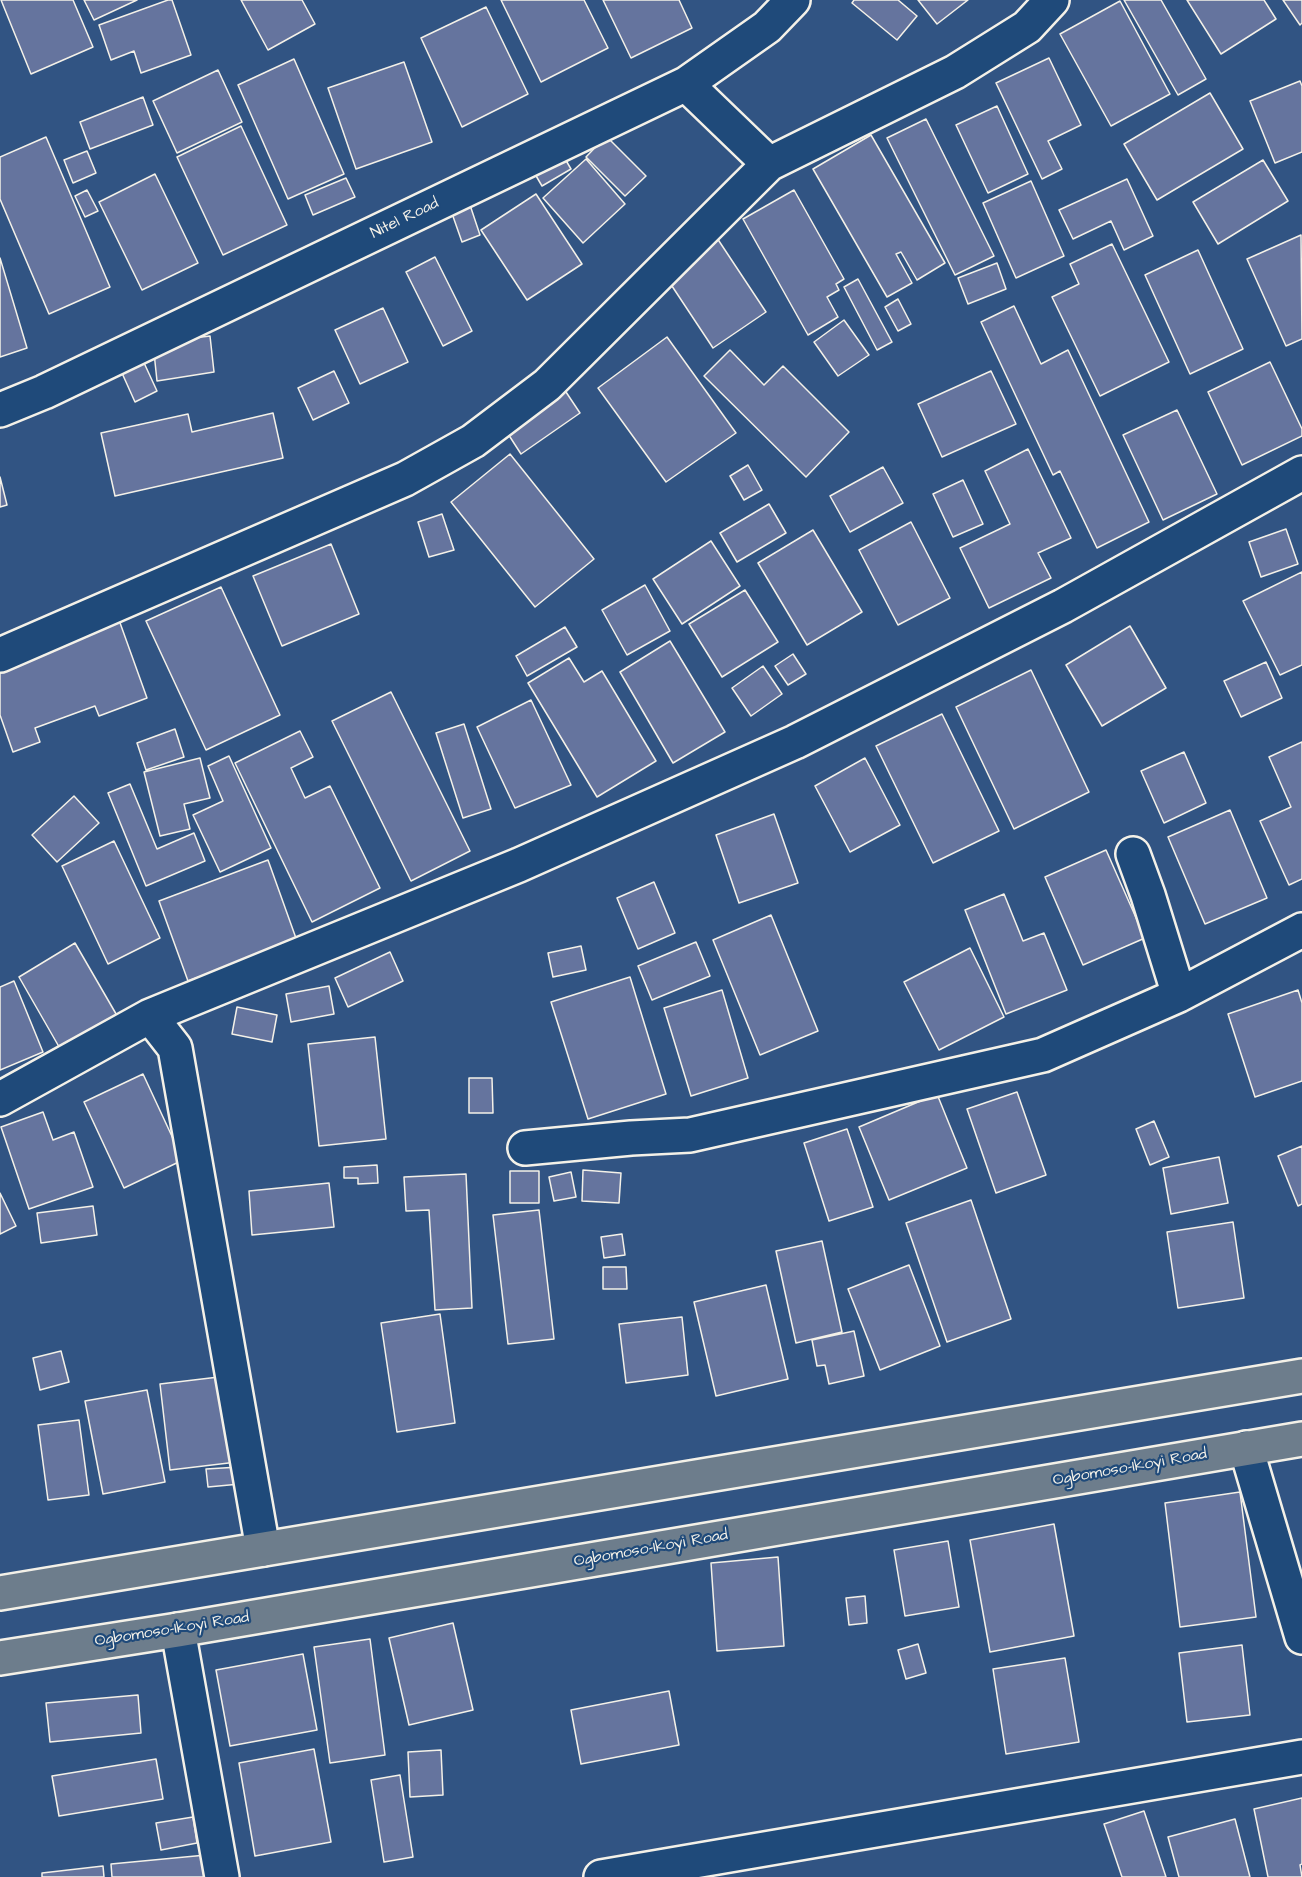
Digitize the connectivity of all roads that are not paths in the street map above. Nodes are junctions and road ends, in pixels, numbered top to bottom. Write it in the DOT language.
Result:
graph roads {
  1 [pos="793,0"];
  2 [pos="1052,0"];
  3 [pos="686,84"];
  4 [pos="768,164"];
  5 [pos="0,410"];
  6 [pos="1302,473"];
  7 [pos="0,655"];
  8 [pos="1133,854"];
  9 [pos="1302,930"];
  10 [pos="1179,995"];
  11 [pos="150,1016"];
  12 [pos="0,1099"];
  13 [pos="525,1148"];
  14 [pos="1302,1376"];
  15 [pos="1302,1439"];
  16 [pos="1246,1448"];
  17 [pos="264,1549"];
  18 [pos="0,1593"];
  19 [pos="178,1630"];
  20 [pos="1302,1637"];
  21 [pos="0,1658"];
  22 [pos="1302,1757"];
  23 [pos="656,1872"];
  24 [pos="222,1877"];
  25 [pos="601,1877"];
  1 -- 3 [label="street, Nitel Road"];
  2 -- 4 [label="street"];
  3 -- 4 [label="street"];
  3 -- 5 [label="street, Nitel Road"];
  4 -- 7 [label="street"];
  6 -- 11 [label="street"];
  8 -- 10 [label="street"];
  9 -- 10 [label="street"];
  10 -- 13 [label="street"];
  11 -- 12 [label="street"];
  11 -- 17 [label="street"];
  14 -- 17 [label="main road"];
  15 -- 16 [label="main road, Ogbomoso-Ikoyi Road"];
  16 -- 19 [label="main road, Ogbomoso-Ikoyi Road"];
  16 -- 20 [label="street"];
  17 -- 18 [label="main road"];
  19 -- 21 [label="main road, Ogbomoso-Ikoyi Road"];
  19 -- 24 [label="street"];
  22 -- 23 [label="street"];
  23 -- 25 [label="street"];
}
